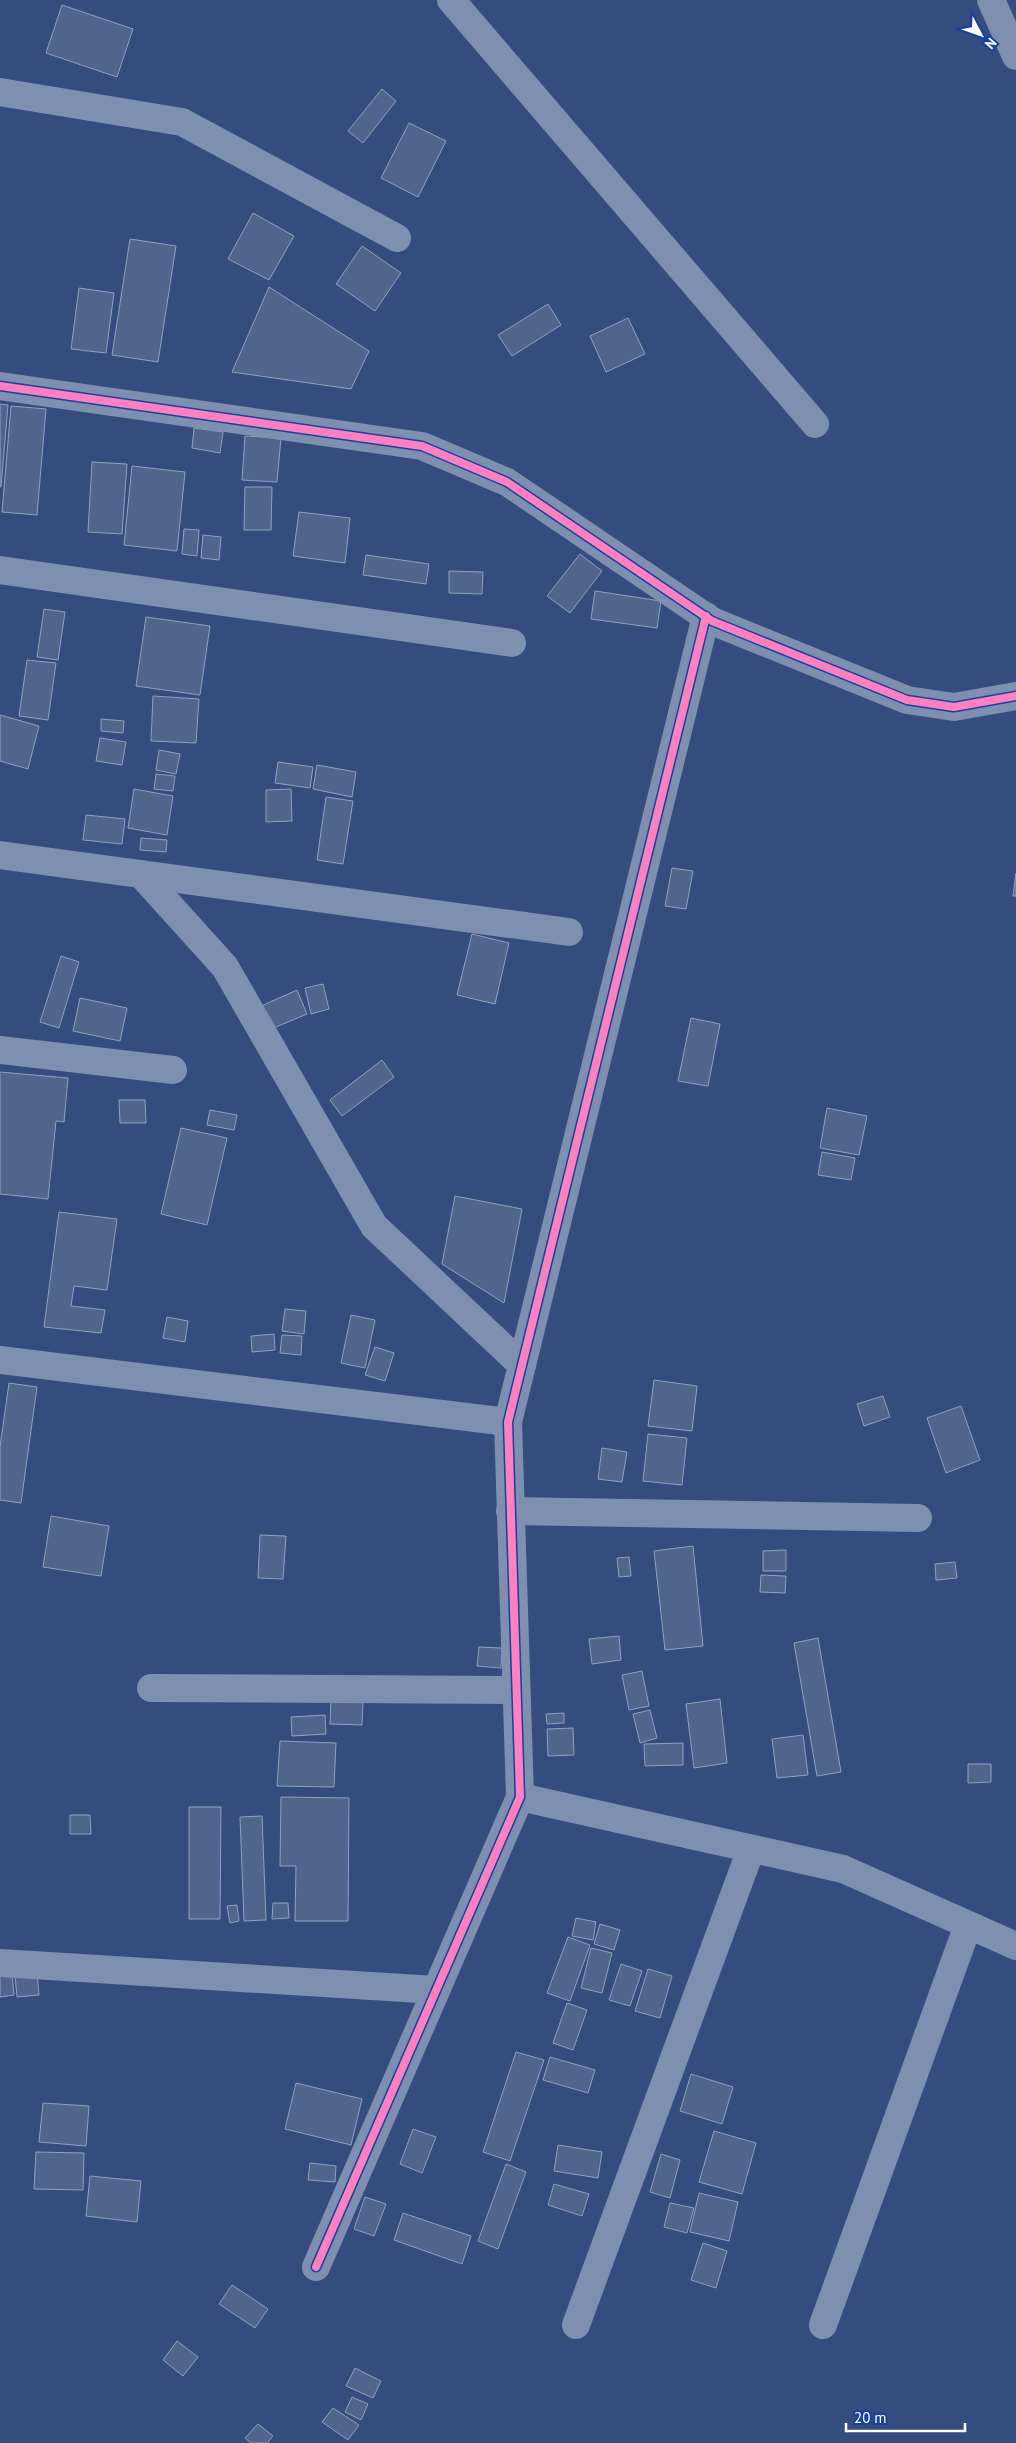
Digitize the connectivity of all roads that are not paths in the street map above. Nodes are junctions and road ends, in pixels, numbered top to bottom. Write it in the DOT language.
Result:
graph roads {
  1 [pos="451,0"];
  2 [pos="991,0"];
  3 [pos="1016,56"];
  4 [pos="0,92"];
  5 [pos="397,238"];
  6 [pos="0,386"];
  7 [pos="815,424"];
  8 [pos="0,570"];
  9 [pos="706,616"];
  10 [pos="512,643"];
  11 [pos="1016,696"];
  12 [pos="0,855"];
  13 [pos="141,874"];
  14 [pos="569,932"];
  15 [pos="0,1050"];
  16 [pos="173,1070"];
  17 [pos="0,1360"];
  18 [pos="522,1365"];
  19 [pos="508,1422"];
  20 [pos="510,1511"];
  21 [pos="918,1518"];
  22 [pos="151,1688"];
  23 [pos="516,1690"];
  24 [pos="520,1797"];
  25 [pos="751,1849"];
  26 [pos="968,1925"];
  27 [pos="1016,1946"];
  28 [pos="0,1963"];
  29 [pos="436,1990"];
  30 [pos="316,2267"];
  31 [pos="576,2325"];
  32 [pos="823,2325"];
  1 -- 7 [label="street"];
  2 -- 3 [label="street"];
  4 -- 5 [label="street"];
  6 -- 9 [label="street"];
  8 -- 10 [label="street"];
  9 -- 11 [label="street"];
  9 -- 18 [label="street"];
  12 -- 13 [label="street"];
  13 -- 14 [label="street"];
  13 -- 18 [label="street"];
  15 -- 16 [label="street"];
  17 -- 19 [label="street"];
  18 -- 19 [label="street"];
  19 -- 20 [label="street"];
  20 -- 21 [label="street"];
  20 -- 23 [label="street"];
  22 -- 23 [label="street"];
  23 -- 24 [label="street"];
  24 -- 25 [label="street"];
  24 -- 29 [label="street"];
  25 -- 26 [label="street"];
  25 -- 31 [label="street"];
  26 -- 27 [label="street"];
  26 -- 32 [label="street"];
  28 -- 29 [label="street"];
  29 -- 30 [label="street"];
}
